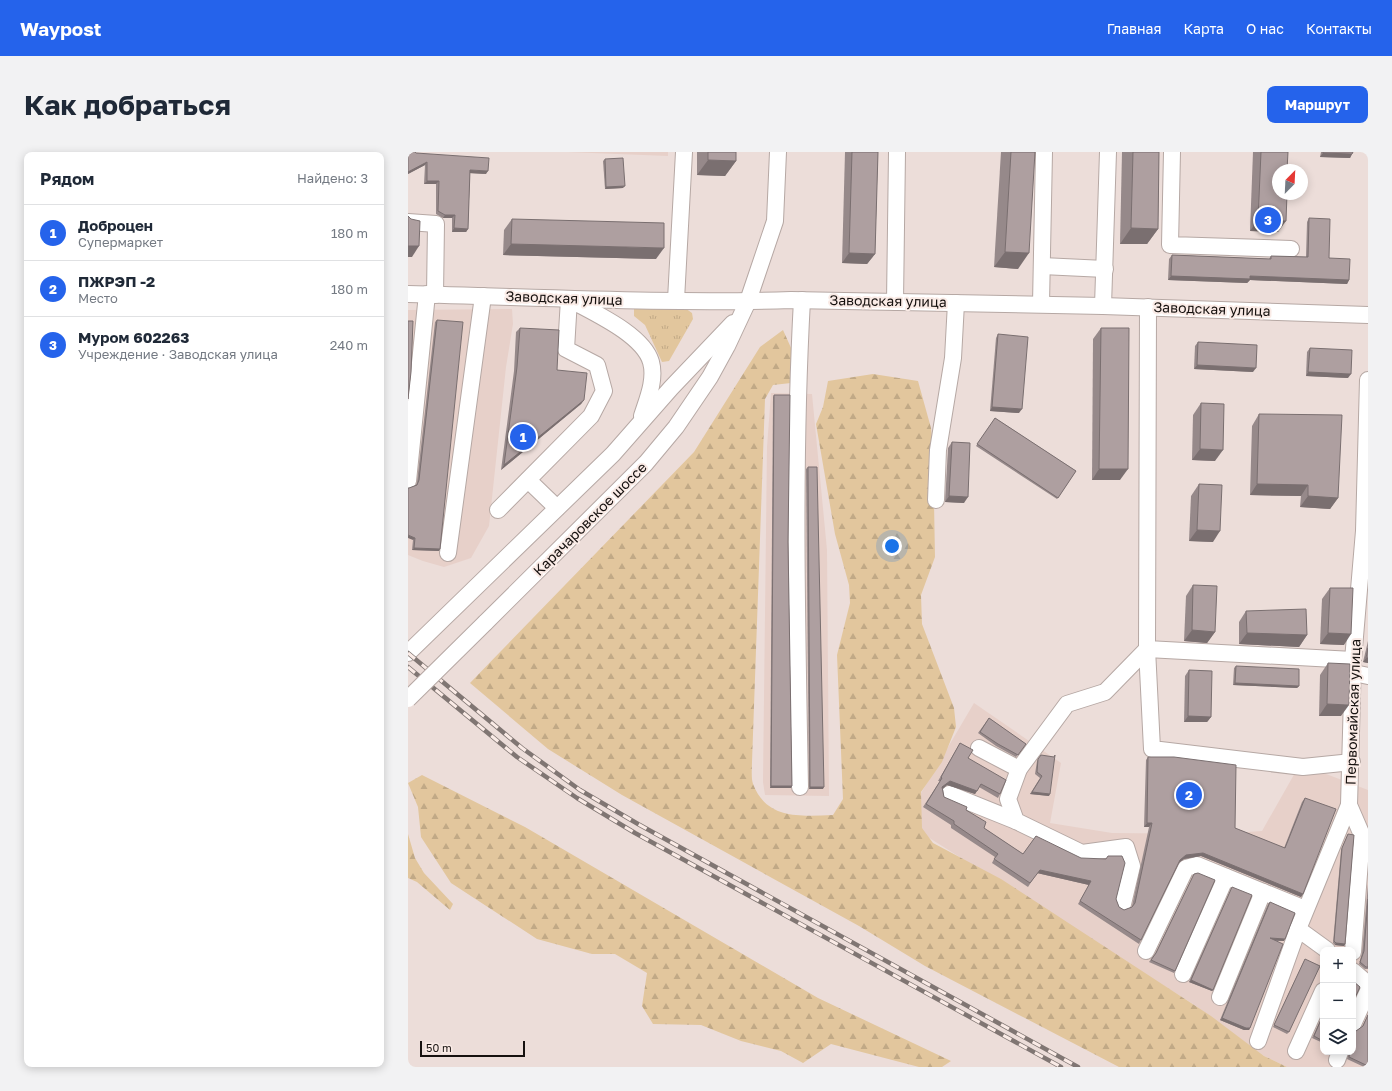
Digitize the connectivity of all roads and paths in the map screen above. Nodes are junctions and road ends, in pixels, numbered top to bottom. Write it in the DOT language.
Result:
graph roads {
  1 [pos="684,152"];
  2 [pos="778,152"];
  3 [pos="897,152"];
  4 [pos="1044,152"];
  5 [pos="1108,152"];
  6 [pos="1172,152"];
  7 [pos="408,222"];
  8 [pos="1291,250"];
  9 [pos="1042,266"];
  10 [pos="1105,269"];
  11 [pos="408,294"];
  12 [pos="431,294"];
  13 [pos="483,296"];
  14 [pos="569,299"];
  15 [pos="676,300"];
  16 [pos="802,300"];
  17 [pos="895,302"];
  18 [pos="956,303"];
  19 [pos="1041,304"];
  20 [pos="1103,306"];
  21 [pos="1148,307"];
  22 [pos="744,308"];
  23 [pos="1368,315"];
  24 [pos="695,362"];
  25 [pos="710,377"];
  26 [pos="1368,380"];
  27 [pos="639,426"];
  28 [pos="528,480"];
  29 [pos="408,481"];
  30 [pos="936,500"];
  31 [pos="557,508"];
  32 [pos="498,510"];
  33 [pos="448,553"];
  34 [pos="1362,642"];
  35 [pos="1147,649"];
  36 [pos="408,653"];
  37 [pos="1358,670"];
  38 [pos="408,699"];
  39 [pos="978,748"];
  40 [pos="1352,762"];
  41 [pos="1019,769"];
  42 [pos="800,787"];
  43 [pos="949,794"];
  44 [pos="1350,805"];
  45 [pos="1016,821"];
  46 [pos="1226,877"];
  47 [pos="1263,892"];
  48 [pos="1123,904"];
  49 [pos="1306,909"];
  50 [pos="1298,929"];
  51 [pos="1323,947"];
  52 [pos="1353,947"];
  53 [pos="1146,951"];
  54 [pos="1183,974"];
  55 [pos="1356,974"];
  56 [pos="1368,984"];
  57 [pos="1368,991"];
  58 [pos="1220,997"];
  59 [pos="1320,998"];
  60 [pos="1355,1019"];
  61 [pos="1258,1040"];
  62 [pos="1296,1051"];
  1 -- 15 [label="street"];
  2 -- 22 [label="street, Карачаровское шоссе"];
  3 -- 17 [label="street"];
  4 -- 9 [label="street"];
  5 -- 10 [label="street"];
  6 -- 8 [label="street"];
  7 -- 12 [label="street"];
  9 -- 10 [label="street"];
  9 -- 19 [label="street"];
  10 -- 20 [label="street"];
  11 -- 12 [label="street, Заводская улица"];
  12 -- 13 [label="street, Заводская улица"];
  12 -- 29 [label="street"];
  13 -- 14 [label="street, Заводская улица"];
  13 -- 33 [label="street"];
  14 -- 15 [label="street, Заводская улица"];
  14 -- 27 [label="street"];
  14 -- 28 [label="street"];
  15 -- 22 [label="street, Заводская улица"];
  16 -- 17 [label="street, Заводская улица"];
  16 -- 22 [label="street, Заводская улица"];
  16 -- 42 [label="street"];
  17 -- 18 [label="street, Заводская улица"];
  18 -- 19 [label="street, Заводская улица"];
  18 -- 30 [label="street"];
  19 -- 20 [label="street, Заводская улица"];
  20 -- 21 [label="street, Заводская улица"];
  21 -- 23 [label="street, Заводская улица"];
  21 -- 35 [label="street"];
  22 -- 24 [label="street"];
  22 -- 25 [label="street, Карачаровское шоссе"];
  24 -- 25 [label="street"];
  24 -- 27 [label="street"];
  25 -- 38 [label="street, Карачаровское шоссе, bridge"];
  26 -- 34 [label="street, Первомайская улица"];
  27 -- 31 [label="street"];
  28 -- 31 [label="street"];
  28 -- 32 [label="street"];
  31 -- 36 [label="street"];
  34 -- 37 [label="street, Первомайская улица"];
  35 -- 37 [label="street"];
  35 -- 40 [label="street"];
  35 -- 41 [label="street"];
  37 -- 40 [label="street, Первомайская улица"];
  39 -- 41 [label="street"];
  40 -- 44 [label="street, Первомайская улица"];
  41 -- 45 [label="street"];
  43 -- 45 [label="street"];
  44 -- 49 [label="street"];
  44 -- 52 [label="street"];
  45 -- 48 [label="street"];
  46 -- 47 [label="street"];
  46 -- 53 [label="street"];
  46 -- 54 [label="street"];
  47 -- 49 [label="street"];
  47 -- 58 [label="street"];
  49 -- 50 [label="street"];
  50 -- 51 [label="street"];
  50 -- 61 [label="street"];
  55 -- 56 [label="street"];
  57 -- 60 [label="street"];
  59 -- 62 [label="street"];
}
